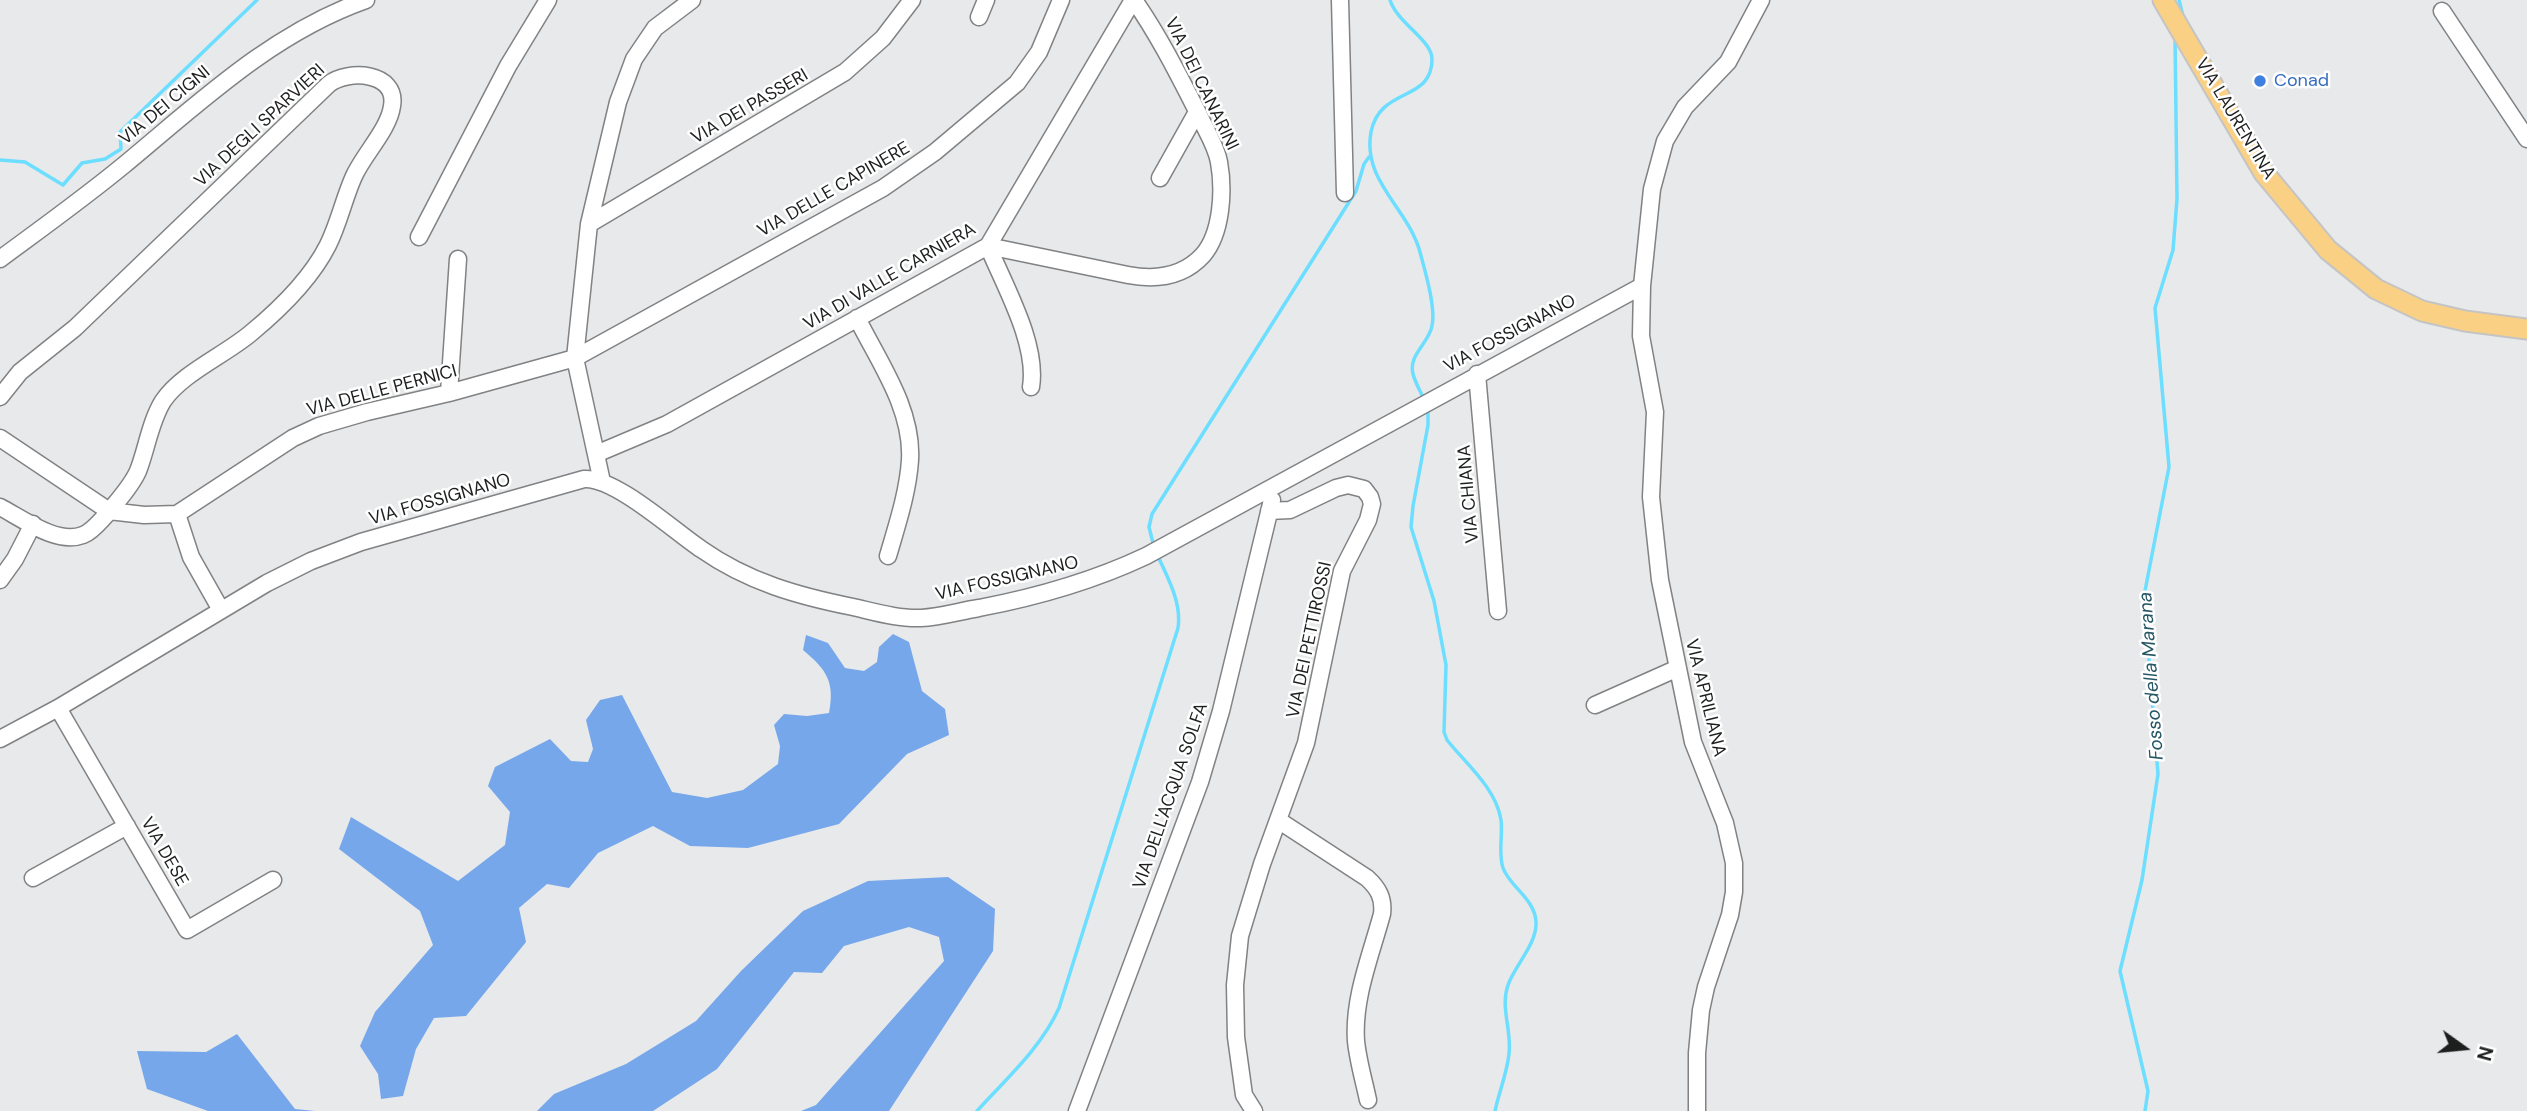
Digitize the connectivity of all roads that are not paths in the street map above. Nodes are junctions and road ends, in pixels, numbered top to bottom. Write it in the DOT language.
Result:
graph roads {
  1 [pos="366,0"];
  2 [pos="548,0"];
  3 [pos="692,0"];
  4 [pos="912,0"];
  5 [pos="986,0"];
  6 [pos="1061,0"];
  7 [pos="1134,0"];
  8 [pos="1340,0"];
  9 [pos="1761,0"];
  10 [pos="2165,4"];
  11 [pos="2442,11"];
  12 [pos="979,17"];
  13 [pos="1197,112"];
  14 [pos="2527,139"];
  15 [pos="1160,178"];
  16 [pos="1345,193"];
  17 [pos="589,224"];
  18 [pos="419,237"];
  19 [pos="988,246"];
  20 [pos="0,259"];
  21 [pos="458,259"];
  22 [pos="1642,286"];
  23 [pos="858,318"];
  24 [pos="2527,329"];
  25 [pos="575,358"];
  26 [pos="1477,374"];
  27 [pos="1031,387"];
  28 [pos="449,393"];
  29 [pos="0,397"];
  30 [pos="0,438"];
  31 [pos="596,454"];
  32 [pos="602,482"];
  33 [pos="1276,484"];
  34 [pos="0,508"];
  35 [pos="109,511"];
  36 [pos="1269,511"];
  37 [pos="177,514"];
  38 [pos="33,524"];
  39 [pos="888,556"];
  40 [pos="0,580"];
  41 [pos="221,610"];
  42 [pos="1498,611"];
  43 [pos="1678,668"];
  44 [pos="1595,705"];
  45 [pos="58,708"];
  46 [pos="0,740"];
  47 [pos="1278,820"];
  48 [pos="127,826"];
  49 [pos="33,878"];
  50 [pos="273,880"];
  51 [pos="1368,1100"];
  52 [pos="1077,1111"];
  53 [pos="1254,1111"];
  54 [pos="1697,1111"];
  1 -- 20 [label="street, VIA DEI CIGNI"];
  2 -- 18 [label="street"];
  3 -- 17 [label="street"];
  4 -- 17 [label="street, VIA DEI PASSERI"];
  5 -- 12 [label="street"];
  6 -- 25 [label="street, VIA DELLE CAPINERE"];
  7 -- 13 [label="street, VIA DEI CANARINI"];
  7 -- 19 [label="street, VIA DI VALLE CARNIERA"];
  8 -- 16 [label="street"];
  9 -- 22 [label="street"];
  10 -- 24 [label="main road, VIA LAURENTINA"];
  11 -- 14 [label="street"];
  13 -- 15 [label="street"];
  13 -- 19 [label="street, VIA DEI CANARINI"];
  17 -- 25 [label="street"];
  19 -- 23 [label="street, VIA DI VALLE CARNIERA"];
  19 -- 27 [label="street"];
  21 -- 28 [label="street"];
  22 -- 26 [label="street, VIA FOSSIGNANO"];
  22 -- 43 [label="street, VIA APRILIANA"];
  23 -- 31 [label="street, VIA DI VALLE CARNIERA"];
  23 -- 39 [label="street"];
  25 -- 28 [label="street, VIA DELLE PERNICI"];
  25 -- 31 [label="street"];
  26 -- 33 [label="street, VIA FOSSIGNANO"];
  26 -- 42 [label="street, VIA CHIANA"];
  28 -- 37 [label="street, VIA DELLE PERNICI"];
  29 -- 35 [label="street, VIA DEGLI SPARVIERI"];
  30 -- 35 [label="street"];
  31 -- 32 [label="street"];
  32 -- 33 [label="street, VIA FOSSIGNANO"];
  32 -- 41 [label="street, VIA FOSSIGNANO"];
  33 -- 36 [label="street, VIA DELL'ACQUA SOLFA"];
  34 -- 38 [label="street"];
  35 -- 37 [label="street"];
  35 -- 38 [label="street, VIA DEGLI SPARVIERI"];
  36 -- 47 [label="street, VIA DEI PETTIROSSI"];
  36 -- 52 [label="street, VIA DELL'ACQUA SOLFA"];
  37 -- 41 [label="street"];
  38 -- 40 [label="street"];
  41 -- 45 [label="street, VIA FOSSIGNANO"];
  43 -- 44 [label="street"];
  43 -- 54 [label="street, VIA APRILIANA"];
  45 -- 46 [label="street, VIA FOSSIGNANO"];
  45 -- 48 [label="street, VIA DESE"];
  47 -- 51 [label="street"];
  47 -- 53 [label="street, VIA DEI PETTIROSSI"];
  48 -- 49 [label="street"];
  48 -- 50 [label="street, VIA DESE"];
}
